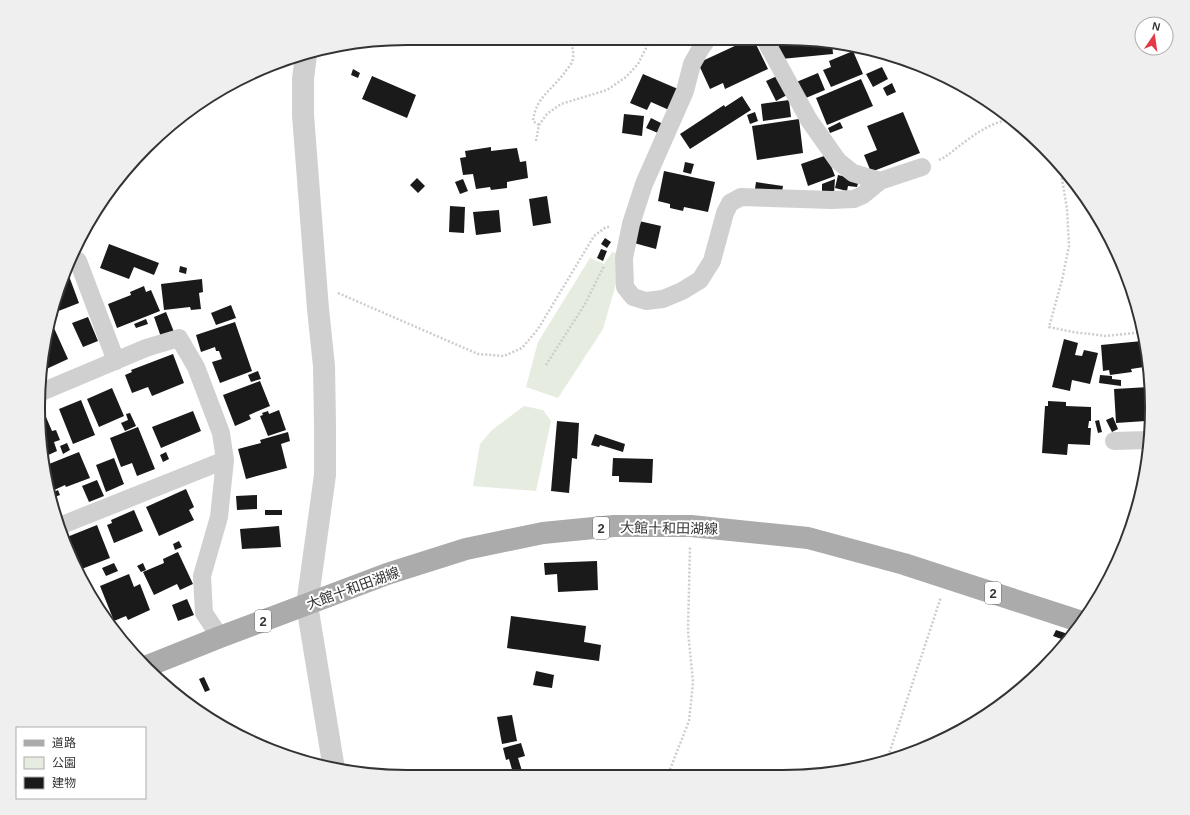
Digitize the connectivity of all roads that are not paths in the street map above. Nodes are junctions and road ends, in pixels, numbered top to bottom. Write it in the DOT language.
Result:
graph roads {
  1 [pos="702,45"];
  2 [pos="768,45"];
  3 [pos="305,60"];
  4 [pos="922,167"];
  5 [pos="880,181"];
  6 [pos="78,261"];
  7 [pos="116,361"];
  8 [pos="46,391"];
  9 [pos="1143,440"];
  10 [pos="1114,441"];
  11 [pos="225,460"];
  12 [pos="64,524"];
  13 [pos="307,605"];
  14 [pos="1076,620"];
  15 [pos="220,637"];
  16 [pos="151,664"];
  17 [pos="333,762"];
  1 -- 5 [label="street"];
  2 -- 5 [label="street"];
  3 -- 13 [label="street"];
  4 -- 5 [label="street"];
  6 -- 7 [label="street"];
  7 -- 8 [label="street"];
  7 -- 11 [label="street"];
  9 -- 10 [label="street"];
  11 -- 12 [label="street"];
  11 -- 15 [label="street"];
  13 -- 14 [label="main road, 大館十和田湖線 / 2"];
  13 -- 15 [label="main road, 大館十和田湖線 / 2"];
  13 -- 17 [label="street"];
  15 -- 16 [label="main road, 大館十和田湖線 / 2"];
}
